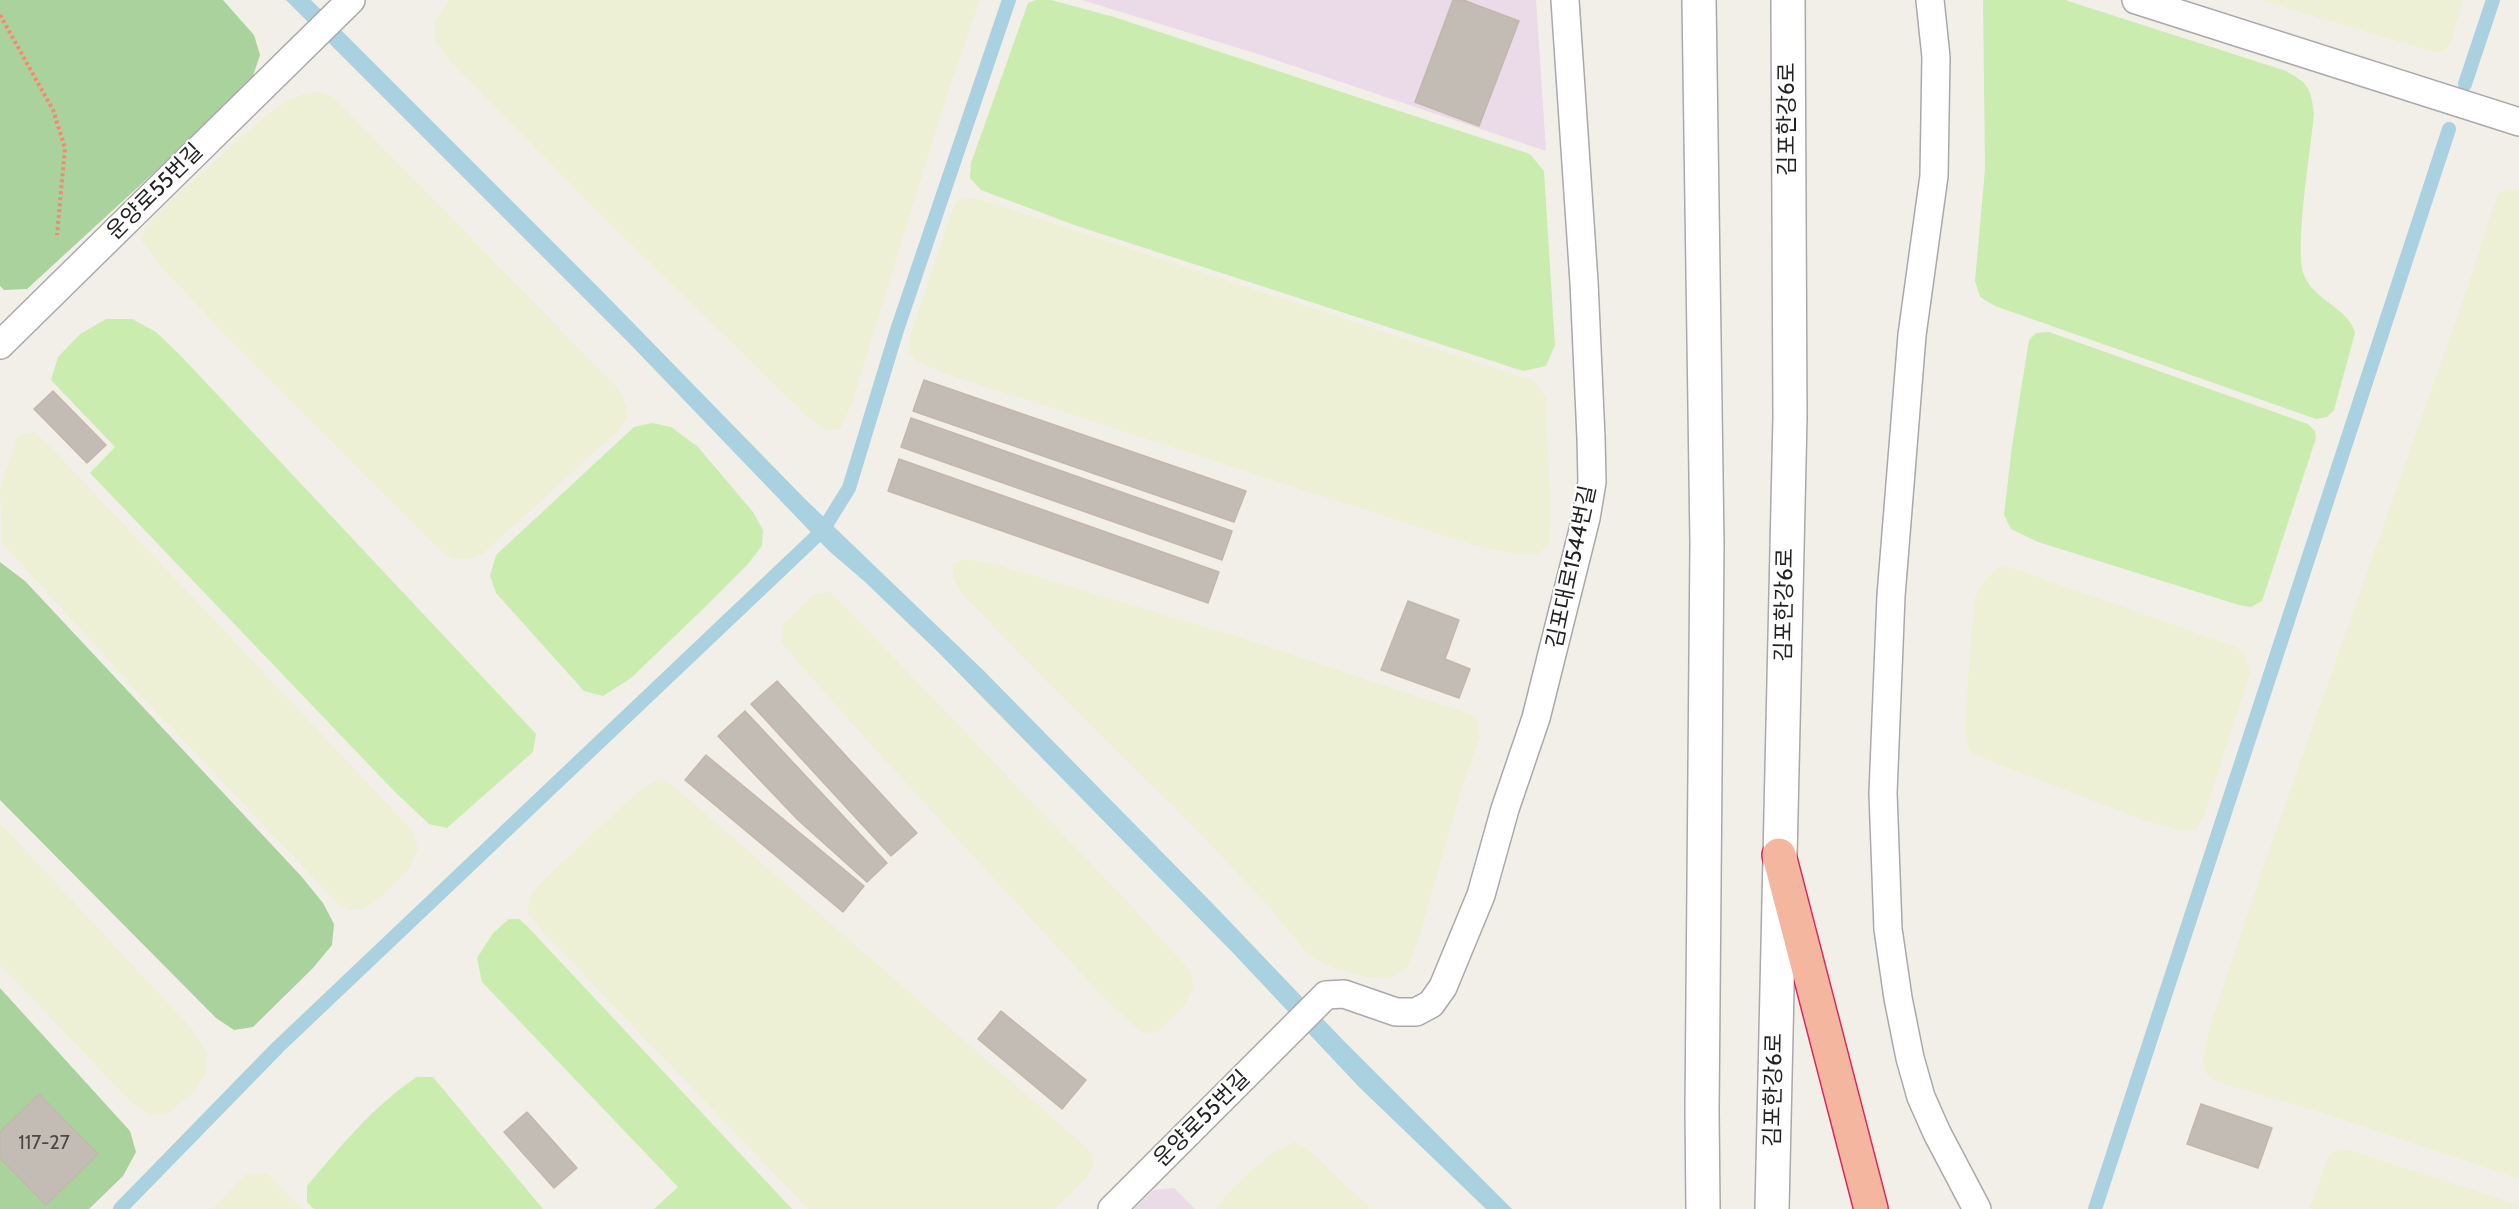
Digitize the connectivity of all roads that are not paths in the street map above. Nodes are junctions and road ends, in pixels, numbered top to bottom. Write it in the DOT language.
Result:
graph roads {
  1 [pos="1564,0"];
  2 [pos="1699,0"];
  3 [pos="1930,0"];
  4 [pos="2136,0"];
  5 [pos="1789,4"];
  6 [pos="346,5"];
  7 [pos="2519,122"];
  8 [pos="0,345"];
  9 [pos="1779,855"];
  10 [pos="1326,995"];
  11 [pos="1112,1209"];
  12 [pos="1703,1209"];
  13 [pos="1772,1209"];
  14 [pos="1871,1209"];
  15 [pos="1977,1209"];
  1 -- 10 [label="lane, 김포대로1544번길"];
  2 -- 12 [label="street"];
  3 -- 15 [label="lane"];
  4 -- 7 [label="lane"];
  5 -- 9 [label="street, 김포한강6로"];
  6 -- 8 [label="lane, 운양로55번길"];
  9 -- 13 [label="street, 김포한강6로"];
  9 -- 14 [label="highway"];
  10 -- 11 [label="lane, 운양로55번길"];
}
